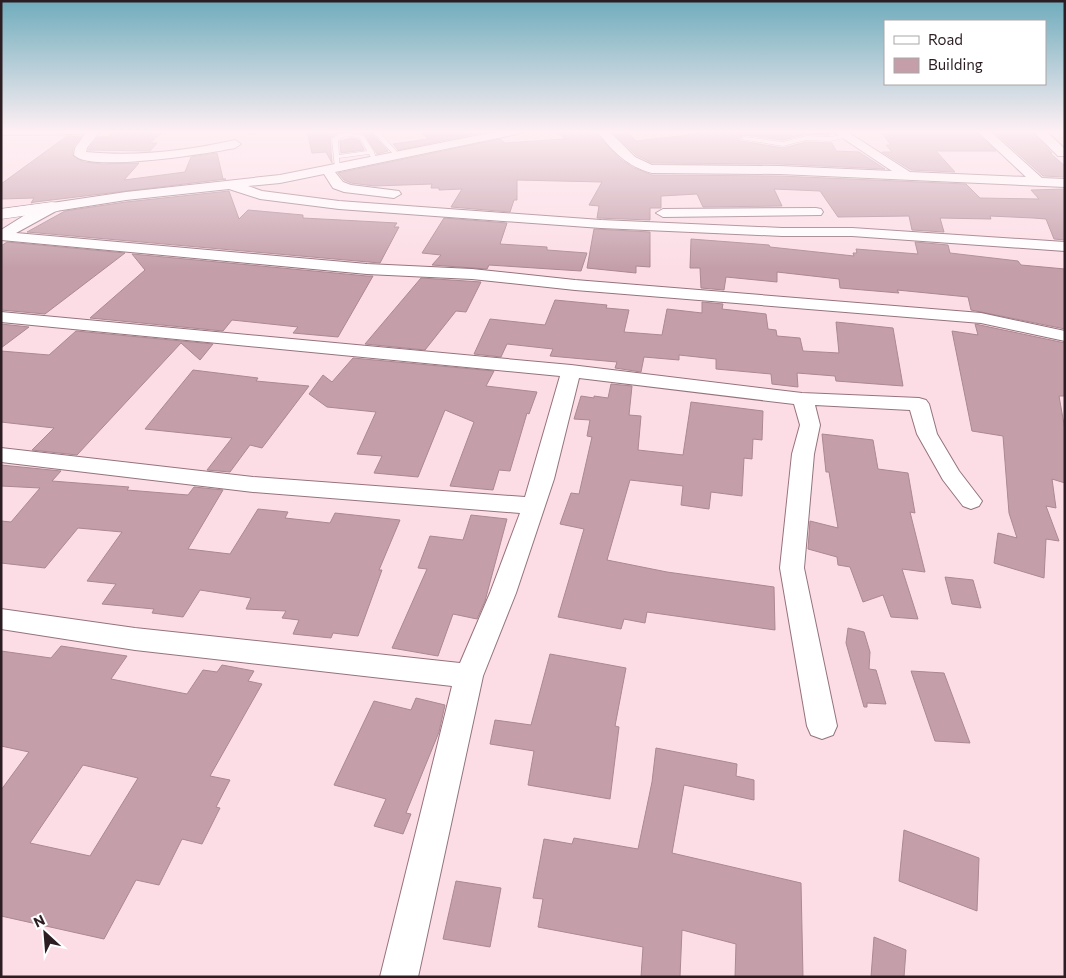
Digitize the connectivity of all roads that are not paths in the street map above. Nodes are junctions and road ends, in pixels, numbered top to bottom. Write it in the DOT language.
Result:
graph roads {
  1 [pos="288,177"];
  2 [pos="336,177"];
  3 [pos="944,177"];
  4 [pos="1033,177"];
  5 [pos="1038,181"];
  6 [pos="1065,182"];
  7 [pos="229,184"];
  8 [pos="409,196"];
  9 [pos="528,205"];
  10 [pos="52,207"];
  11 [pos="816,212"];
  12 [pos="1,214"];
  13 [pos="2,236"];
  14 [pos="1065,247"];
  15 [pos="1,316"];
  16 [pos="1065,336"];
  17 [pos="571,371"];
  18 [pos="802,399"];
  19 [pos="1,455"];
  20 [pos="971,501"];
  21 [pos="533,506"];
  22 [pos="1,619"];
  23 [pos="469,676"];
  24 [pos="822,726"];
  25 [pos="400,977"];
  1 -- 7 [label="street"];
  2 -- 8 [label="street"];
  3 -- 5 [label="street"];
  4 -- 5 [label="street"];
  5 -- 6 [label="street"];
  7 -- 10 [label="street"];
  7 -- 14 [label="street"];
  9 -- 11 [label="street"];
  10 -- 12 [label="street"];
  10 -- 13 [label="street"];
  13 -- 16 [label="street"];
  15 -- 17 [label="street"];
  17 -- 18 [label="street"];
  17 -- 21 [label="street"];
  18 -- 20 [label="street"];
  18 -- 24 [label="street"];
  19 -- 21 [label="street"];
  21 -- 23 [label="street"];
  22 -- 23 [label="street"];
  23 -- 25 [label="street"];
}
